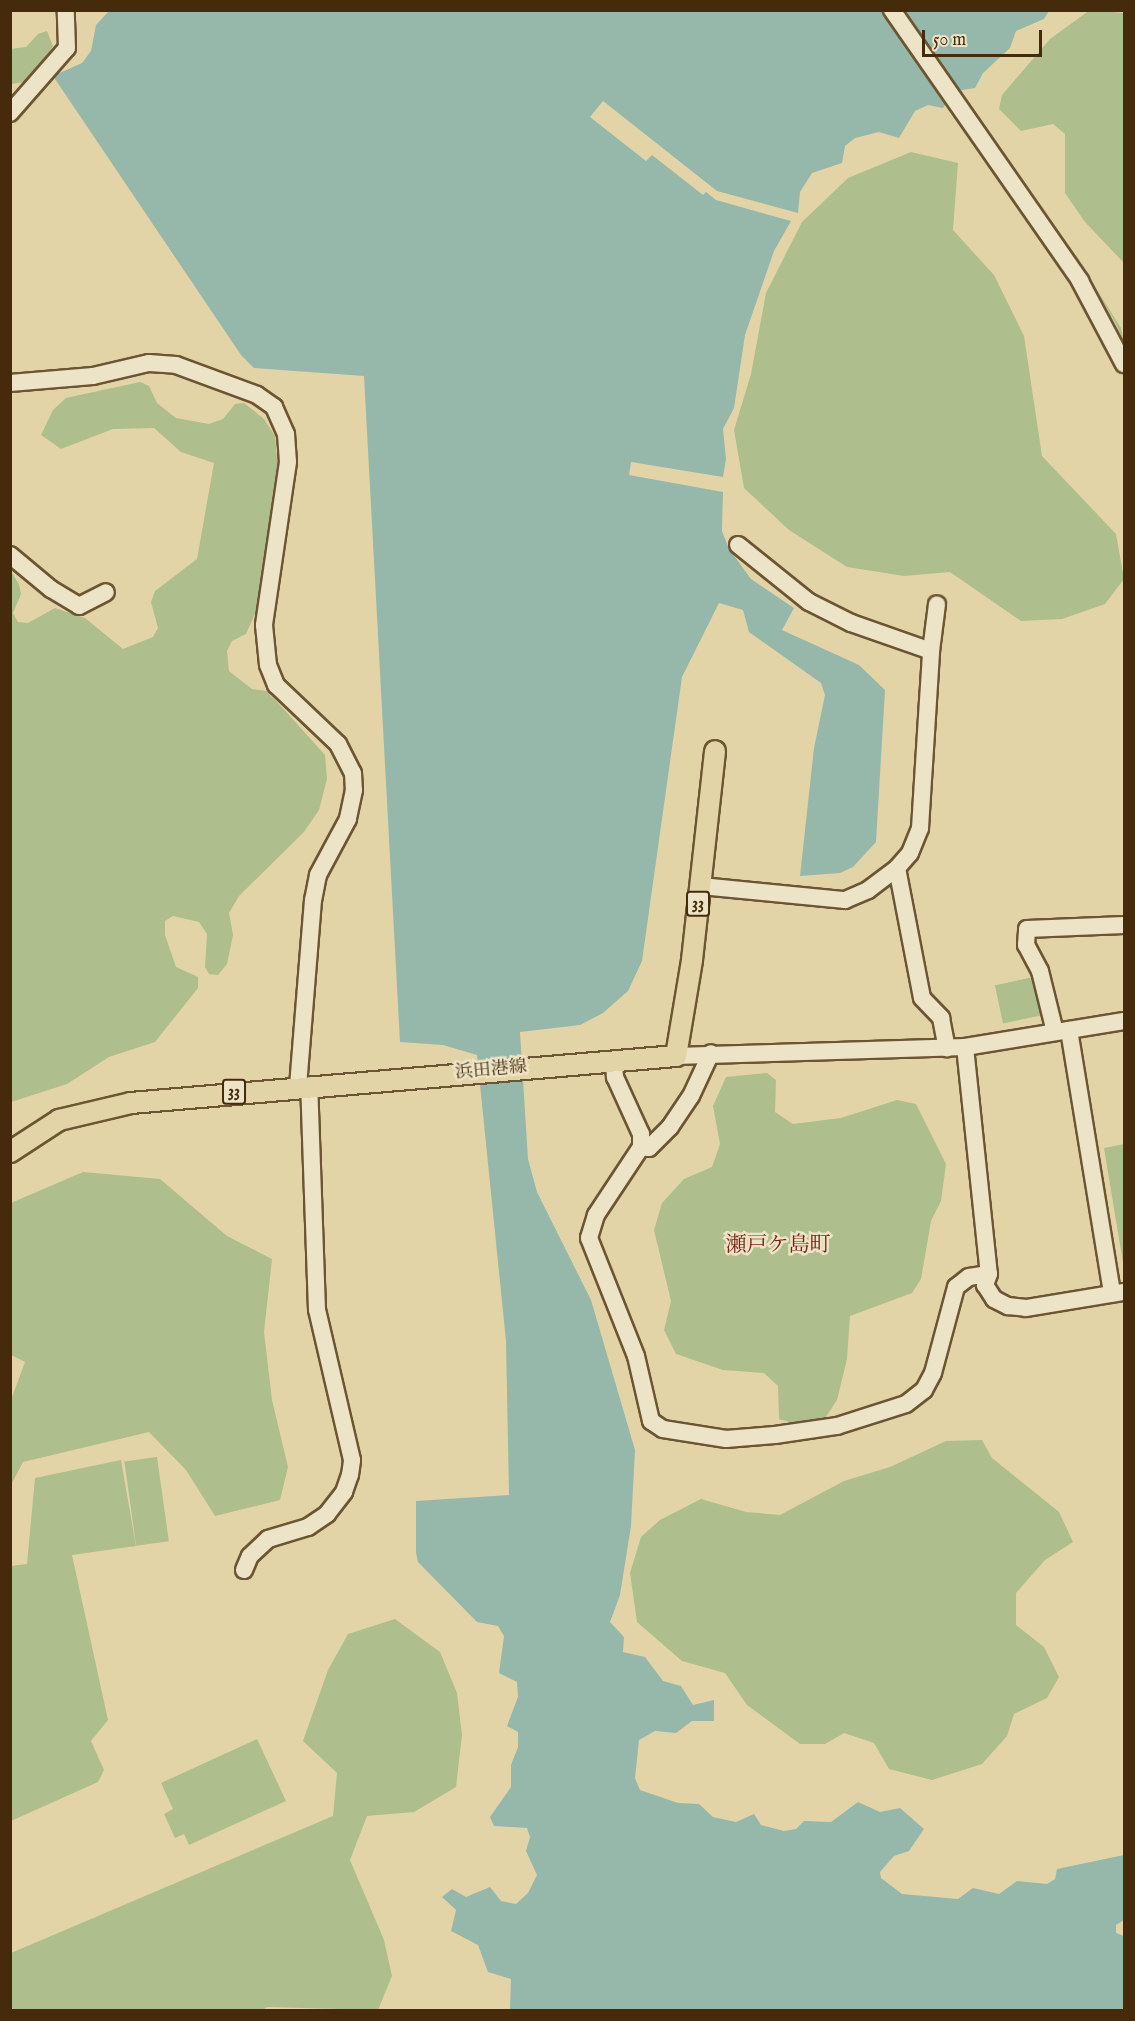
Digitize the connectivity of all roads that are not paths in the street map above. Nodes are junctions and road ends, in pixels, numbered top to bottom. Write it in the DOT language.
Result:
graph roads {
  1 [pos="66,10"];
  2 [pos="892,10"];
  3 [pos="10,113"];
  4 [pos="1125,364"];
  5 [pos="10,383"];
  6 [pos="738,545"];
  7 [pos="10,555"];
  8 [pos="106,592"];
  9 [pos="937,604"];
  10 [pos="932,651"];
  11 [pos="715,751"];
  12 [pos="897,868"];
  13 [pos="700,886"];
  14 [pos="1125,924"];
  15 [pos="1125,1021"];
  16 [pos="1062,1031"];
  17 [pos="966,1047"];
  18 [pos="947,1048"];
  19 [pos="711,1053"];
  20 [pos="676,1056"];
  21 [pos="614,1060"];
  22 [pos="303,1085"];
  23 [pos="641,1147"];
  24 [pos="10,1152"];
  25 [pos="990,1274"];
  26 [pos="1119,1293"];
  27 [pos="244,1570"];
  1 -- 3 [label="street"];
  2 -- 4 [label="street"];
  5 -- 22 [label="street"];
  6 -- 10 [label="street"];
  7 -- 8 [label="street"];
  9 -- 10 [label="street"];
  10 -- 12 [label="street"];
  11 -- 13 [label="main road, 33"];
  12 -- 13 [label="street"];
  12 -- 18 [label="street"];
  13 -- 20 [label="main road, 33"];
  14 -- 16 [label="street"];
  15 -- 16 [label="street"];
  16 -- 17 [label="street"];
  16 -- 26 [label="street"];
  17 -- 18 [label="street"];
  17 -- 25 [label="street"];
  18 -- 19 [label="street"];
  19 -- 20 [label="street"];
  19 -- 23 [label="street"];
  20 -- 21 [label="main road, 浜田港線 / 33"];
  21 -- 22 [label="main road, 浜田港線 / 33"];
  21 -- 23 [label="street"];
  22 -- 24 [label="main road, 浜田港線 / 33"];
  22 -- 27 [label="street"];
  23 -- 25 [label="street"];
  25 -- 26 [label="street"];
}
